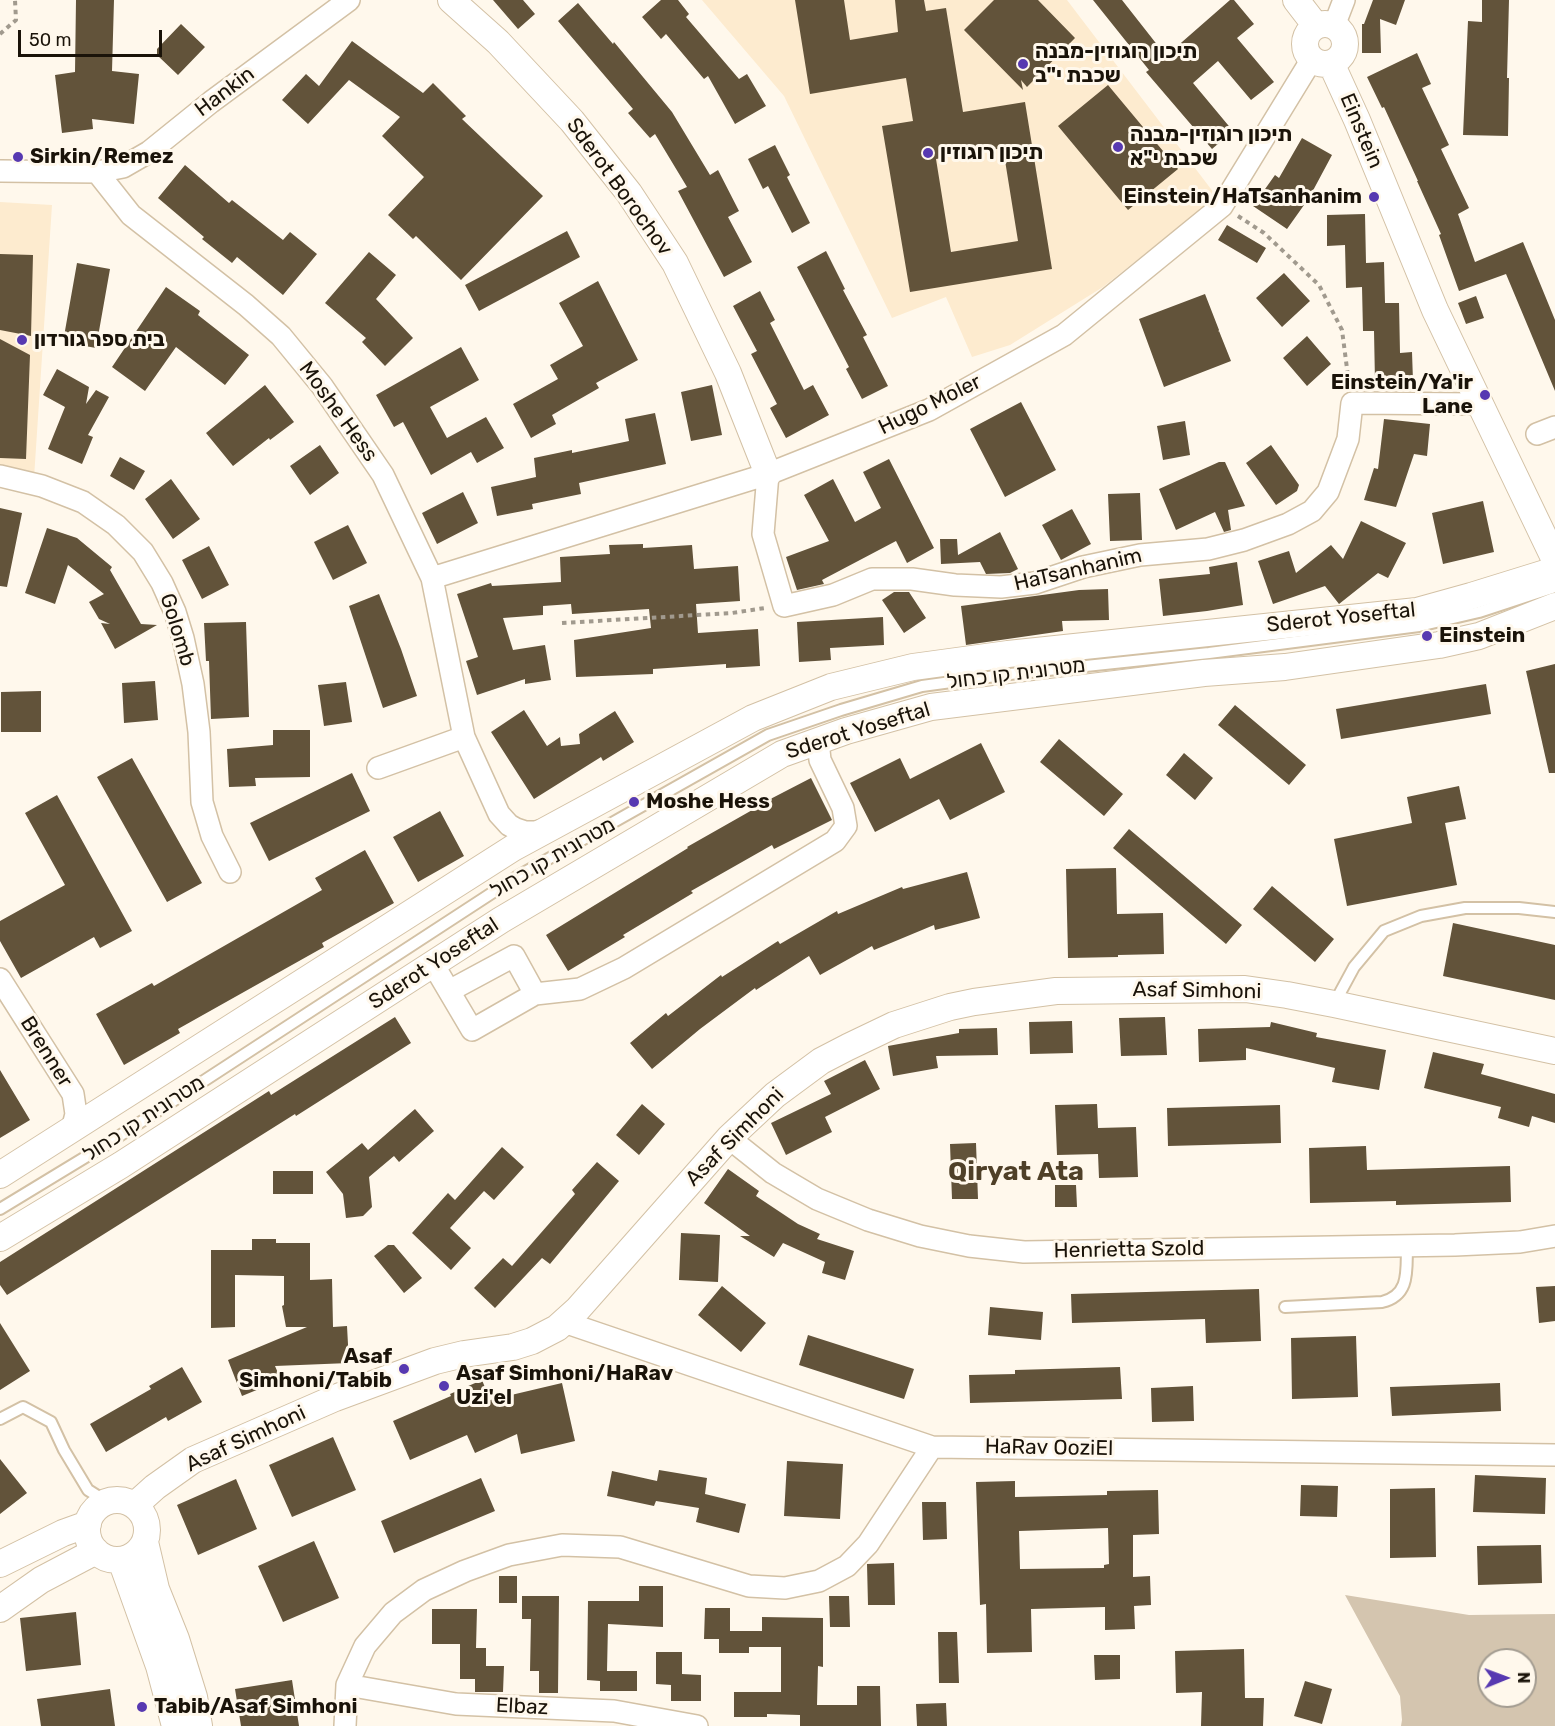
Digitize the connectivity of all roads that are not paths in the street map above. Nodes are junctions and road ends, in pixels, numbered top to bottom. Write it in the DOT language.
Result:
graph roads {
  1 [pos="349,0"];
  2 [pos="451,0"];
  3 [pos="1296,0"];
  4 [pos="1344,0"];
  5 [pos="1325,26"];
  6 [pos="1321,61"];
  7 [pos="0,171"];
  8 [pos="97,172"];
  9 [pos="1479,404"];
  10 [pos="768,474"];
  11 [pos="0,476"];
  12 [pos="1555,560"];
  13 [pos="1555,570"];
  14 [pos="432,578"];
  15 [pos="1555,587"];
  16 [pos="1555,606"];
  17 [pos="1518,621"];
  18 [pos="1555,621"];
  19 [pos="464,737"];
  20 [pos="818,741"];
  21 [pos="378,768"];
  22 [pos="499,814"];
  23 [pos="548,829"];
  24 [pos="484,866"];
  25 [pos="230,872"];
  26 [pos="1555,912"];
  27 [pos="433,964"];
  28 [pos="0,979"];
  29 [pos="450,992"];
  30 [pos="535,994"];
  31 [pos="1334,1004"];
  32 [pos="1555,1051"];
  33 [pos="72,1130"];
  34 [pos="729,1138"];
  35 [pos="0,1175"];
  36 [pos="0,1209"];
  37 [pos="1555,1236"];
  38 [pos="0,1238"];
  39 [pos="1407,1246"];
  40 [pos="1286,1307"];
  41 [pos="564,1322"];
  42 [pos="0,1419"];
  43 [pos="932,1447"];
  44 [pos="1555,1455"];
  45 [pos="107,1502"];
  46 [pos="135,1505"];
  47 [pos="88,1524"];
  48 [pos="144,1542"];
  49 [pos="96,1551"];
  50 [pos="121,1560"];
  51 [pos="0,1564"];
  52 [pos="0,1609"];
  53 [pos="347,1684"];
  54 [pos="175,1726"];
  55 [pos="199,1726"];
  56 [pos="345,1726"];
  57 [pos="697,1726"];
  1 -- 8 [label="street, Hankin"];
  2 -- 10 [label="street, Sderot Borochov"];
  3 -- 5 [label="street"];
  4 -- 5 [label="street"];
  5 -- 6 [label="street"];
  5 -- 6 [label="street"];
  6 -- 9 [label="street, Einstein"];
  6 -- 10 [label="street, Hugo Moler"];
  7 -- 8 [label="street"];
  8 -- 14 [label="street, Moshe Hess"];
  9 -- 10 [label="street, HaTsanhanim"];
  9 -- 12 [label="street, Einstein"];
  10 -- 14 [label="street, Hugo Moler"];
  11 -- 25 [label="street, Golomb"];
  13 -- 23 [label="street, Sderot Yoseftal"];
  14 -- 19 [label="street, Moshe Hess"];
  15 -- 36 [label="lane, מטרונית קו כחול"];
  16 -- 17 [label="street, Sderot Yoseftal"];
  17 -- 18 [label="street"];
  17 -- 20 [label="street, Sderot Yoseftal"];
  19 -- 21 [label="street"];
  19 -- 22 [label="street, Moshe Hess"];
  20 -- 27 [label="street, Sderot Yoseftal"];
  20 -- 30 [label="street"];
  22 -- 23 [label="street, Moshe Hess"];
  22 -- 24 [label="street, Moshe Hess"];
  23 -- 24 [label="street, Sderot Yoseftal"];
  24 -- 33 [label="street, Sderot Yoseftal"];
  26 -- 31 [label="lane"];
  27 -- 29 [label="street"];
  27 -- 38 [label="street, Sderot Yoseftal"];
  28 -- 33 [label="street, Brenner"];
  29 -- 30 [label="street"];
  29 -- 30 [label="street"];
  31 -- 32 [label="street, Asaf Simhoni"];
  31 -- 34 [label="street, Asaf Simhoni"];
  33 -- 35 [label="street, Sderot Yoseftal"];
  34 -- 39 [label="street, Henrietta Szold"];
  34 -- 41 [label="street, Asaf Simhoni"];
  37 -- 39 [label="street, Henrietta Szold"];
  39 -- 40 [label="lane"];
  41 -- 43 [label="street, HaRav OoziEl"];
  41 -- 46 [label="street, Asaf Simhoni"];
  42 -- 45 [label="lane"];
  43 -- 44 [label="street, HaRav OoziEl"];
  43 -- 53 [label="street"];
  45 -- 46 [label="street"];
  45 -- 47 [label="street"];
  46 -- 48 [label="street"];
  47 -- 49 [label="street"];
  47 -- 51 [label="street"];
  48 -- 50 [label="street"];
  48 -- 55 [label="street"];
  49 -- 50 [label="street"];
  49 -- 52 [label="street"];
  50 -- 54 [label="street"];
  53 -- 56 [label="street"];
  53 -- 57 [label="street, Elbaz"];
}
